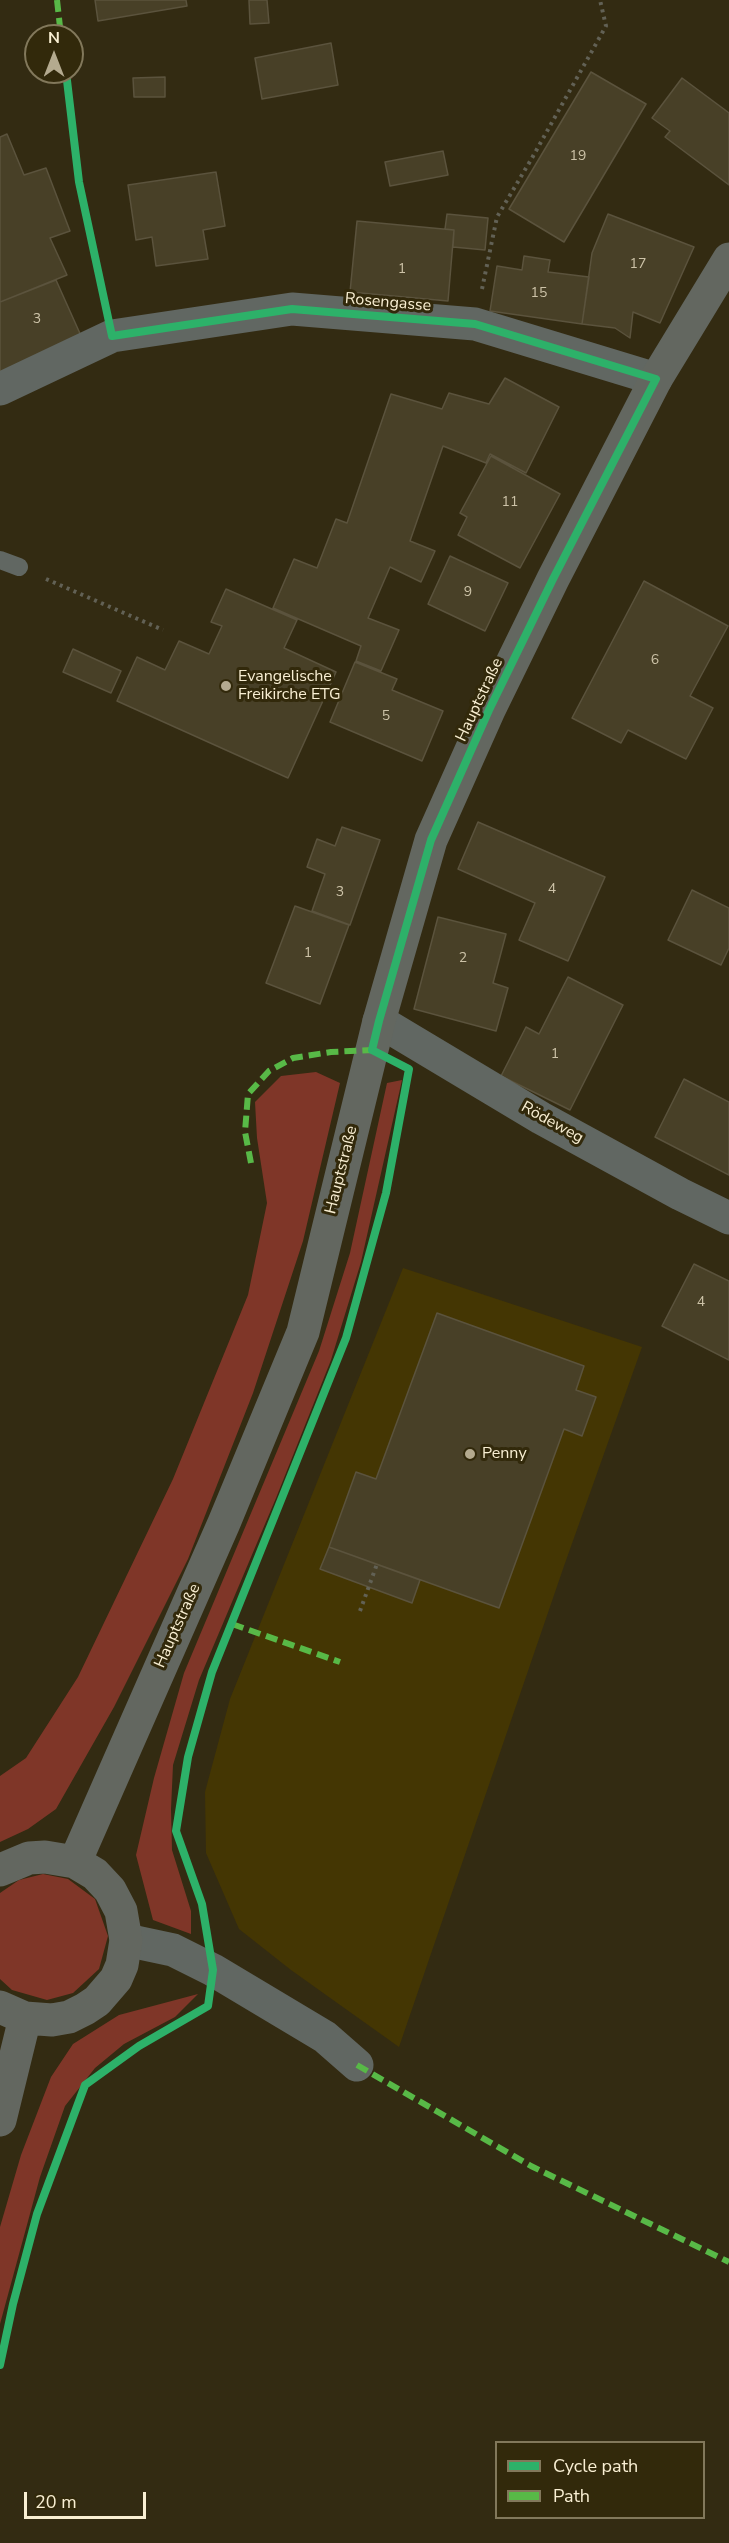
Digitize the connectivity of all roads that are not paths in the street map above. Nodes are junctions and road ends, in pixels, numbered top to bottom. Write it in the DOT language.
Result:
graph roads {
  1 [pos="729,259"];
  2 [pos="656,379"];
  3 [pos="0,389"];
  4 [pos="0,560"];
  5 [pos="19,567"];
  6 [pos="379,1021"];
  7 [pos="729,1218"];
  8 [pos="75,1862"];
  9 [pos="0,1870"];
  10 [pos="126,1940"];
  11 [pos="12,2013"];
  12 [pos="357,2064"];
  13 [pos="0,2120"];
  1 -- 2 [label="main road, Hauptstraße"];
  2 -- 3 [label="street, Rosengasse"];
  2 -- 6 [label="main road, Hauptstraße"];
  4 -- 5 [label="lane"];
  6 -- 7 [label="street, Rödeweg"];
  6 -- 8 [label="main road, Hauptstraße"];
  8 -- 9 [label="main road"];
  8 -- 10 [label="main road"];
  10 -- 11 [label="main road"];
  10 -- 12 [label="street"];
  11 -- 13 [label="main road"];
}
